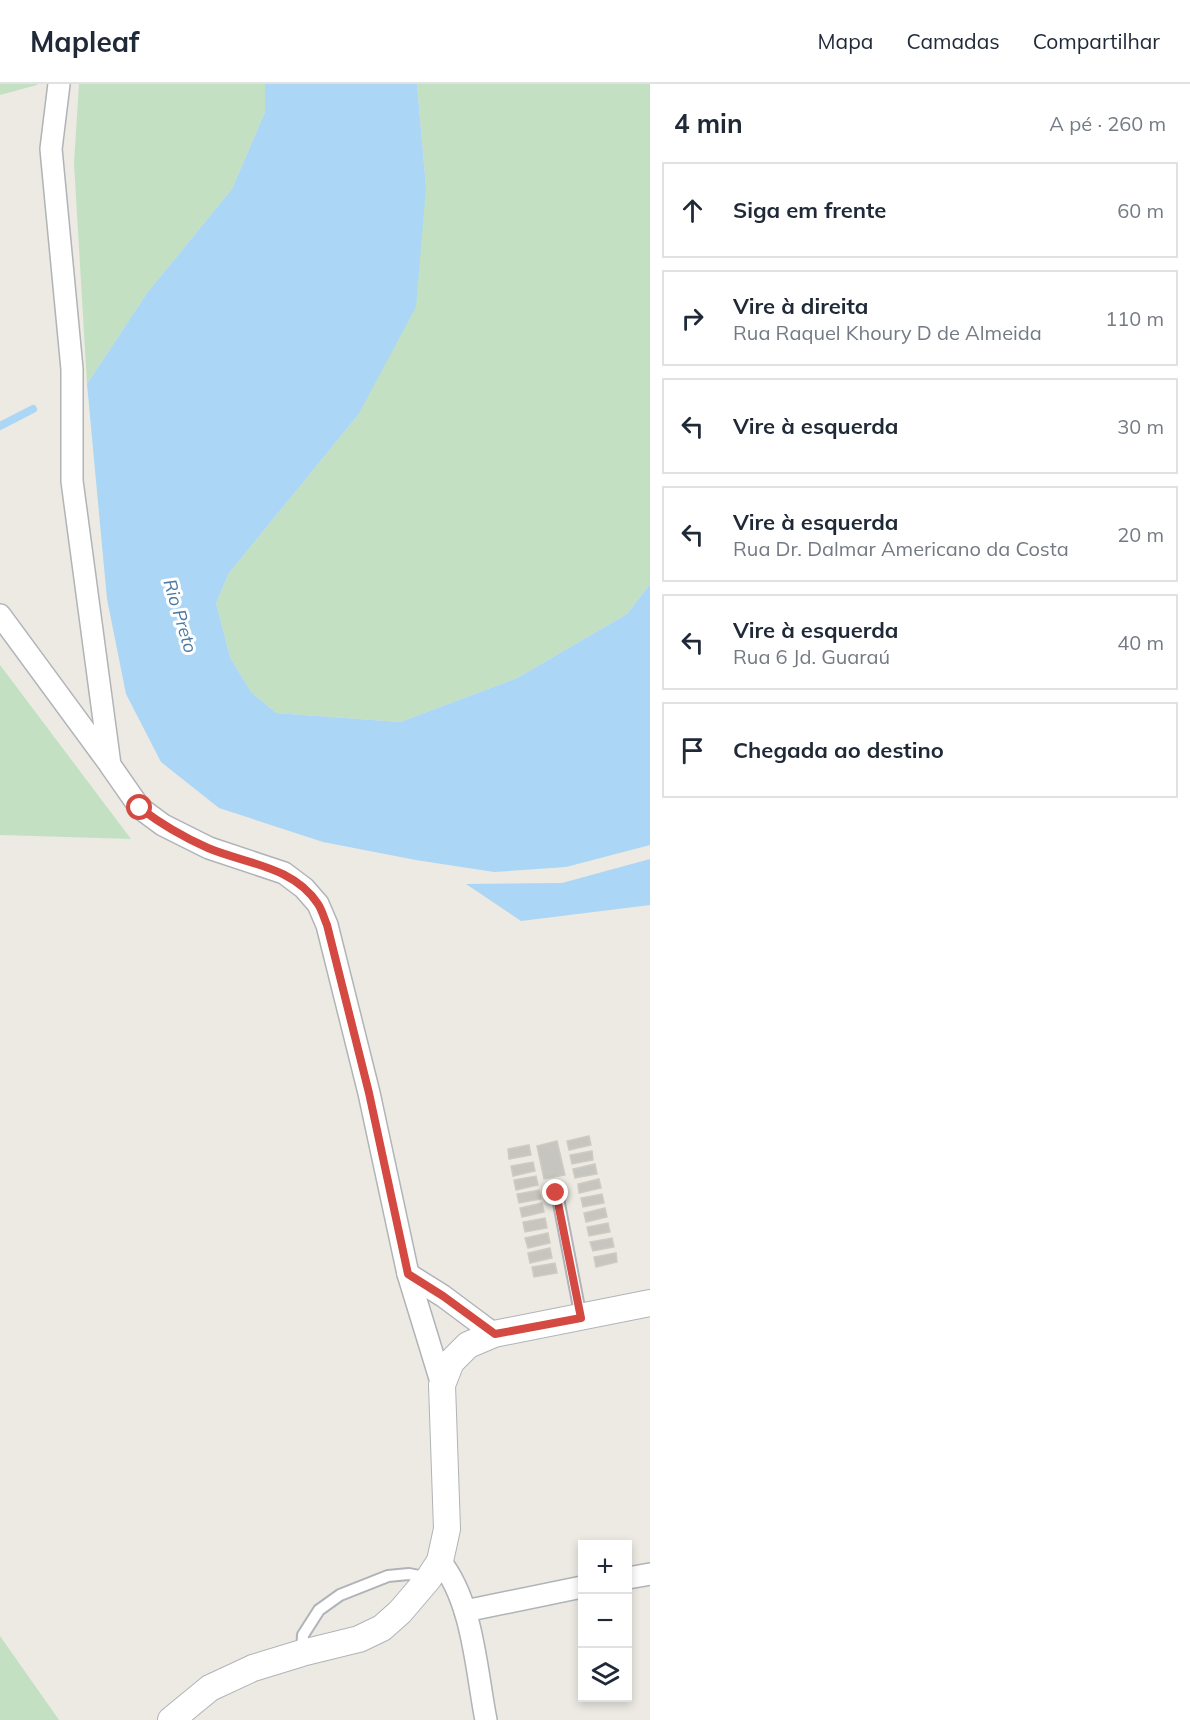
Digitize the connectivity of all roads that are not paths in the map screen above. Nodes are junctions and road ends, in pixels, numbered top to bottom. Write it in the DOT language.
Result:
graph roads {
  1 [pos="59,84"];
  2 [pos="0,615"];
  3 [pos="110,765"];
  4 [pos="556,1193"];
  5 [pos="408,1274"];
  6 [pos="650,1303"];
  7 [pos="581,1318"];
  8 [pos="495,1334"];
  9 [pos="442,1385"];
  10 [pos="434,1570"];
  11 [pos="650,1574"];
  12 [pos="632,1577"];
  13 [pos="578,1588"];
  14 [pos="465,1611"];
  15 [pos="302,1653"];
  16 [pos="171,1720"];
  17 [pos="486,1720"];
  1 -- 3 [label="street"];
  2 -- 3 [label="street"];
  3 -- 5 [label="street"];
  4 -- 7 [label="lane"];
  5 -- 8 [label="street"];
  5 -- 9 [label="street"];
  6 -- 7 [label="street"];
  7 -- 8 [label="street"];
  8 -- 9 [label="street"];
  9 -- 10 [label="street"];
  10 -- 14 [label="street"];
  10 -- 15 [label="street"];
  10 -- 15 [label="lane"];
  11 -- 12 [label="street"];
  13 -- 14 [label="street"];
  14 -- 17 [label="street"];
  15 -- 16 [label="street"];
}
